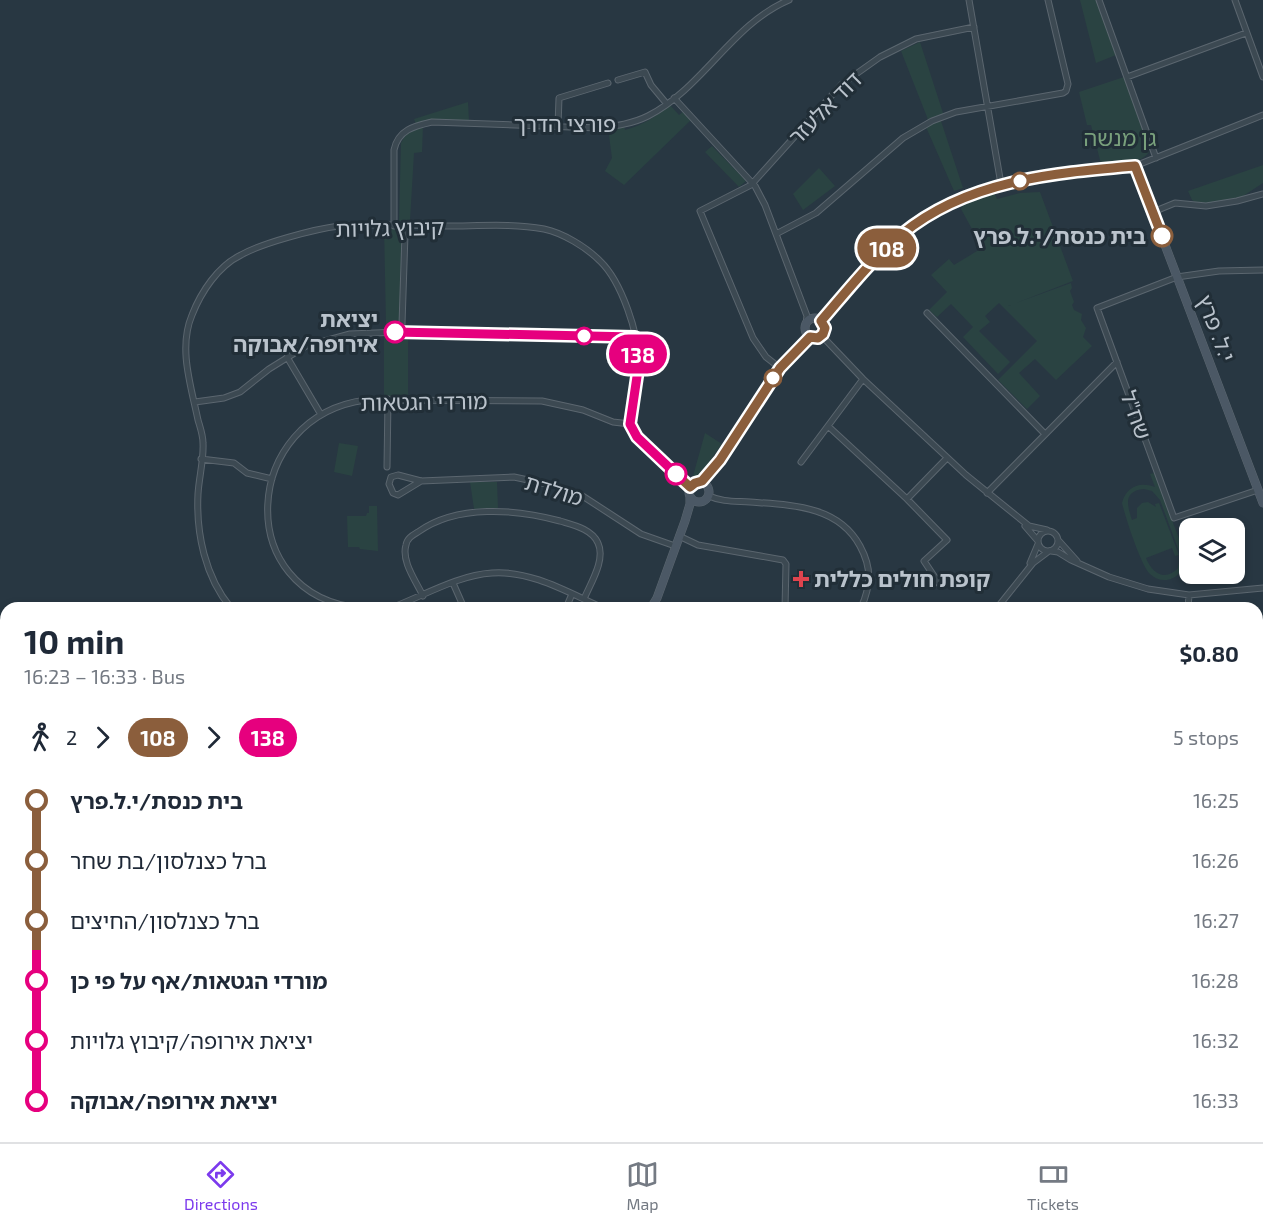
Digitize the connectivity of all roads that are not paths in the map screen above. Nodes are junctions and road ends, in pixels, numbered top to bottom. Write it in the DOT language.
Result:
graph roads {
  1 [pos="789,0"];
  2 [pos="969,0"];
  3 [pos="1048,0"];
  4 [pos="1099,0"];
  5 [pos="1235,0"];
  6 [pos="974,27"];
  7 [pos="1246,33"];
  8 [pos="1127,77"];
  9 [pos="1263,77"];
  10 [pos="618,80"];
  11 [pos="608,83"];
  12 [pos="674,98"];
  13 [pos="666,103"];
  14 [pos="987,106"];
  15 [pos="1263,115"];
  16 [pos="558,126"];
  17 [pos="1156,158"];
  18 [pos="1135,166"];
  19 [pos="753,182"];
  20 [pos="1001,184"];
  21 [pos="1263,194"];
  22 [pos="1153,212"];
  23 [pos="394,226"];
  24 [pos="403,226"];
  25 [pos="776,234"];
  26 [pos="1263,270"];
  27 [pos="1177,278"];
  28 [pos="927,313"];
  29 [pos="821,321"];
  30 [pos="806,324"];
  31 [pos="399,332"];
  32 [pos="822,336"];
  33 [pos="635,337"];
  34 [pos="810,337"];
  35 [pos="287,357"];
  36 [pos="1117,362"];
  37 [pos="780,368"];
  38 [pos="863,379"];
  39 [pos="387,399"];
  40 [pos="195,402"];
  41 [pos="320,413"];
  42 [pos="630,424"];
  43 [pos="828,426"];
  44 [pos="1044,433"];
  45 [pos="947,458"];
  46 [pos="201,459"];
  47 [pos="720,460"];
  48 [pos="801,462"];
  49 [pos="387,467"];
  50 [pos="272,479"];
  51 [pos="421,481"];
  52 [pos="699,482"];
  53 [pos="690,487"];
  54 [pos="1258,490"];
  55 [pos="709,492"];
  56 [pos="987,493"];
  57 [pos="690,497"];
  58 [pos="907,499"];
  59 [pos="701,502"];
  60 [pos="1263,503"];
  61 [pos="1017,518"];
  62 [pos="685,521"];
  63 [pos="1047,531"];
  64 [pos="679,536"];
  65 [pos="1059,540"];
  66 [pos="1038,543"];
  67 [pos="675,546"];
  68 [pos="1050,551"];
  69 [pos="1078,562"];
  70 [pos="1026,572"];
  71 [pos="453,583"];
  72 [pos="940,585"];
  73 [pos="1263,586"];
  74 [pos="572,594"];
  75 [pos="1190,595"];
  76 [pos="423,596"];
  77 [pos="657,598"];
  78 [pos="584,600"];
  79 [pos="227,602"];
  80 [pos="332,602"];
  81 [pos="407,602"];
  82 [pos="461,602"];
  83 [pos="569,602"];
  84 [pos="589,602"];
  85 [pos="655,602"];
  86 [pos="657,602"];
  87 [pos="784,602"];
  88 [pos="863,602"];
  89 [pos="1002,602"];
  90 [pos="1189,602"];
  1 -- 12 [label="street, פורצי הדרך"];
  2 -- 6 [label="street"];
  3 -- 14 [label="street"];
  4 -- 8 [label="street"];
  5 -- 7 [label="street"];
  6 -- 14 [label="street"];
  6 -- 19 [label="street, דוד אלעזר"];
  7 -- 8 [label="street"];
  7 -- 9 [label="street"];
  8 -- 17 [label="street"];
  10 -- 13 [label="street"];
  11 -- 16 [label="street"];
  12 -- 13 [label="street, פורצי הדרך"];
  12 -- 19 [label="street"];
  13 -- 16 [label="street, פורצי הדרך"];
  14 -- 20 [label="street"];
  14 -- 25 [label="street"];
  15 -- 17 [label="street"];
  16 -- 23 [label="street, פורצי הדרך"];
  17 -- 18 [label="street"];
  18 -- 20 [label="street"];
  18 -- 22 [label="street, י.ל. פרץ"];
  19 -- 25 [label="street"];
  19 -- 37 [label="street, דוד אלעזר"];
  20 -- 29 [label="street"];
  21 -- 22 [label="street"];
  22 -- 27 [label="street, י.ל. פרץ"];
  23 -- 24 [label="street, קיבוץ גלויות"];
  23 -- 40 [label="street, קיבוץ גלויות"];
  24 -- 31 [label="street"];
  24 -- 33 [label="street, קיבוץ גלויות"];
  25 -- 30 [label="street"];
  26 -- 27 [label="street"];
  27 -- 36 [label="street, שח\"ל"];
  27 -- 54 [label="street, י.ל. פרץ"];
  28 -- 44 [label="street"];
  29 -- 30 [label="street"];
  29 -- 32 [label="street"];
  30 -- 34 [label="street"];
  31 -- 33 [label="street"];
  31 -- 35 [label="street"];
  32 -- 34 [label="street"];
  32 -- 38 [label="street"];
  33 -- 42 [label="street, קיבוץ גלויות"];
  34 -- 37 [label="street"];
  35 -- 40 [label="street"];
  35 -- 41 [label="street"];
  36 -- 44 [label="street"];
  36 -- 54 [label="street, שח\"ל"];
  37 -- 47 [label="street"];
  38 -- 43 [label="street"];
  38 -- 45 [label="street"];
  39 -- 41 [label="street, מורדי הגטאות"];
  39 -- 42 [label="street, מורדי הגטאות"];
  39 -- 49 [label="street"];
  40 -- 46 [label="street, קיבוץ גלויות"];
  41 -- 50 [label="street, מורדי הגטאות"];
  42 -- 53 [label="street"];
  43 -- 48 [label="street"];
  43 -- 58 [label="street"];
  44 -- 56 [label="street"];
  45 -- 56 [label="street"];
  45 -- 58 [label="street"];
  46 -- 50 [label="street"];
  46 -- 79 [label="street, קיבוץ גלויות"];
  47 -- 52 [label="street"];
  47 -- 55 [label="street"];
  50 -- 80 [label="street, מורדי הגטאות"];
  51 -- 51 [label="street, מולדת"];
  51 -- 67 [label="street, מולדת"];
  52 -- 53 [label="street"];
  52 -- 55 [label="street"];
  53 -- 57 [label="street"];
  54 -- 60 [label="street, י.ל. פרץ"];
  55 -- 59 [label="street"];
  55 -- 88 [label="street"];
  56 -- 61 [label="street"];
  57 -- 59 [label="street"];
  57 -- 62 [label="street"];
  58 -- 72 [label="street"];
  59 -- 62 [label="street"];
  61 -- 63 [label="street"];
  61 -- 66 [label="street"];
  62 -- 64 [label="street"];
  63 -- 65 [label="street"];
  63 -- 66 [label="street"];
  64 -- 67 [label="street"];
  64 -- 87 [label="street"];
  65 -- 68 [label="street"];
  65 -- 69 [label="street"];
  66 -- 68 [label="street"];
  66 -- 70 [label="street"];
  67 -- 77 [label="street"];
  68 -- 69 [label="street"];
  68 -- 70 [label="street"];
  69 -- 75 [label="street"];
  70 -- 89 [label="street"];
  71 -- 74 [label="street"];
  71 -- 76 [label="street"];
  71 -- 82 [label="street"];
  73 -- 75 [label="street"];
  74 -- 78 [label="street"];
  74 -- 83 [label="street"];
  75 -- 90 [label="street"];
  76 -- 78 [label="street"];
  76 -- 81 [label="street"];
  77 -- 85 [label="street"];
  77 -- 86 [label="street"];
  78 -- 84 [label="street"];
}
